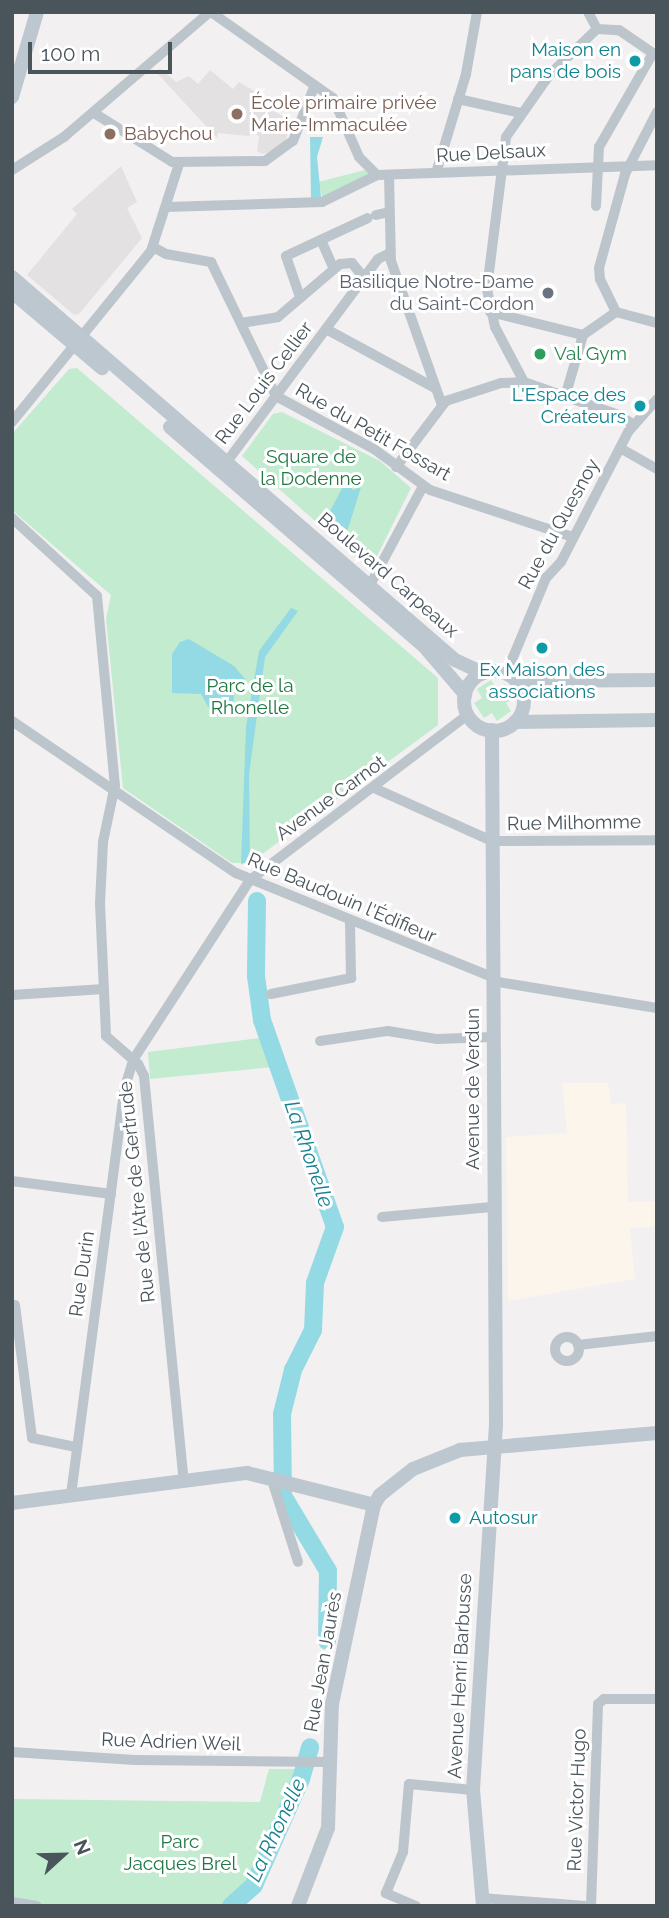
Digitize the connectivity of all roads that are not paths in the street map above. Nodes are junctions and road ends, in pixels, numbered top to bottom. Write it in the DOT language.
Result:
graph roads {
  1 [pos="27,12"];
  2 [pos="37,12"];
  3 [pos="210,12"];
  4 [pos="477,12"];
  5 [pos="588,12"];
  6 [pos="597,29"];
  7 [pos="12,55"];
  8 [pos="655,55"];
  9 [pos="314,87"];
  10 [pos="12,97"];
  11 [pos="458,99"];
  12 [pos="657,112"];
  13 [pos="94,113"];
  14 [pos="521,113"];
  15 [pos="179,164"];
  16 [pos="629,164"];
  17 [pos="657,165"];
  18 [pos="596,166"];
  19 [pos="500,169"];
  20 [pos="12,170"];
  21 [pos="436,173"];
  22 [pos="377,175"];
  23 [pos="389,175"];
  24 [pos="596,206"];
  25 [pos="166,207"];
  26 [pos="389,212"];
  27 [pos="321,240"];
  28 [pos="153,247"];
  29 [pos="390,253"];
  30 [pos="334,269"];
  31 [pos="12,277"];
  32 [pos="364,278"];
  33 [pos="12,292"];
  34 [pos="300,297"];
  35 [pos="490,312"];
  36 [pos="616,312"];
  37 [pos="241,323"];
  38 [pos="657,323"];
  39 [pos="326,330"];
  40 [pos="583,335"];
  41 [pos="78,342"];
  42 [pos="524,382"];
  43 [pos="435,388"];
  44 [pos="276,397"];
  45 [pos="565,397"];
  46 [pos="657,399"];
  47 [pos="442,405"];
  48 [pos="12,422"];
  49 [pos="634,425"];
  50 [pos="620,449"];
  51 [pos="224,466"];
  52 [pos="396,467"];
  53 [pos="657,469"];
  54 [pos="423,486"];
  55 [pos="12,519"];
  56 [pos="573,537"];
  57 [pos="370,585"];
  58 [pos="483,673"];
  59 [pos="511,677"];
  60 [pos="657,680"];
  61 [pos="465,694"];
  62 [pos="467,715"];
  63 [pos="657,720"];
  64 [pos="12,721"];
  65 [pos="515,722"];
  66 [pos="492,730"];
  67 [pos="374,788"];
  68 [pos="115,791"];
  69 [pos="657,840"];
  70 [pos="492,841"];
  71 [pos="250,880"];
  72 [pos="350,921"];
  73 [pos="492,979"];
  74 [pos="104,989"];
  75 [pos="271,994"];
  76 [pos="12,995"];
  77 [pos="657,1008"];
  78 [pos="492,1037"];
  79 [pos="320,1041"];
  80 [pos="133,1059"];
  81 [pos="12,1181"];
  82 [pos="111,1194"];
  83 [pos="492,1207"];
  84 [pos="382,1217"];
  85 [pos="15,1305"];
  86 [pos="657,1336"];
  87 [pos="578,1345"];
  88 [pos="657,1433"];
  89 [pos="76,1447"];
  90 [pos="496,1448"];
  91 [pos="273,1477"];
  92 [pos="184,1481"];
  93 [pos="71,1495"];
  94 [pos="12,1503"];
  95 [pos="373,1505"];
  96 [pos="298,1562"];
  97 [pos="657,1699"];
  98 [pos="12,1752"];
  99 [pos="329,1762"];
  100 [pos="473,1790"];
  101 [pos="12,1902"];
  102 [pos="483,1902"];
  103 [pos="37,1906"];
  104 [pos="299,1906"];
  105 [pos="416,1906"];
  106 [pos="589,1906"];
  1 -- 7 [label="main road"];
  2 -- 10 [label="main road"];
  3 -- 9 [label="street"];
  3 -- 13 [label="street"];
  4 -- 11 [label="street"];
  5 -- 6 [label="street"];
  6 -- 8 [label="street"];
  6 -- 14 [label="street"];
  8 -- 18 [label="street"];
  9 -- 15 [label="street"];
  9 -- 22 [label="street"];
  11 -- 14 [label="street"];
  11 -- 21 [label="street"];
  12 -- 16 [label="street"];
  13 -- 15 [label="street"];
  13 -- 20 [label="street"];
  14 -- 19 [label="street"];
  15 -- 25 [label="street"];
  16 -- 17 [label="street, Rue Delsaux"];
  16 -- 18 [label="street, Rue Delsaux"];
  16 -- 36 [label="street"];
  18 -- 19 [label="street, Rue Delsaux"];
  18 -- 24 [label="street"];
  19 -- 21 [label="street, Rue Delsaux"];
  19 -- 35 [label="street"];
  21 -- 23 [label="street, Rue Delsaux"];
  22 -- 23 [label="street, Rue Delsaux"];
  22 -- 25 [label="street"];
  23 -- 26 [label="street"];
  25 -- 28 [label="street"];
  26 -- 27 [label="street"];
  26 -- 29 [label="street"];
  27 -- 30 [label="street"];
  27 -- 34 [label="street"];
  28 -- 37 [label="street"];
  28 -- 41 [label="street"];
  29 -- 32 [label="street, Rue Louis Cellier"];
  29 -- 43 [label="street"];
  30 -- 32 [label="street"];
  30 -- 34 [label="street"];
  31 -- 41 [label="main road, Boulevard Carpeaux"];
  32 -- 39 [label="street, Rue Louis Cellier"];
  33 -- 41 [label="main road, Boulevard Carpeaux"];
  34 -- 37 [label="street"];
  35 -- 40 [label="street"];
  35 -- 42 [label="street"];
  36 -- 38 [label="street"];
  36 -- 40 [label="street"];
  37 -- 44 [label="street"];
  39 -- 43 [label="street"];
  39 -- 44 [label="street, Rue Louis Cellier"];
  40 -- 45 [label="street"];
  41 -- 48 [label="street"];
  41 -- 51 [label="main road, Boulevard Carpeaux"];
  42 -- 45 [label="street"];
  42 -- 47 [label="street"];
  43 -- 47 [label="street"];
  44 -- 51 [label="street, Rue Louis Cellier"];
  44 -- 52 [label="street, Rue du Petit Fossart"];
  45 -- 49 [label="street"];
  46 -- 49 [label="street, Rue du Quesnoy"];
  47 -- 52 [label="street"];
  49 -- 50 [label="street, Rue du Quesnoy"];
  50 -- 53 [label="street"];
  50 -- 56 [label="street, Rue du Quesnoy"];
  51 -- 57 [label="main road, Boulevard Carpeaux"];
  51 -- 61 [label="main road, Boulevard Carpeaux"];
  52 -- 54 [label="street, Rue du Petit Fossart"];
  54 -- 56 [label="street, Rue du Petit Fossart"];
  54 -- 57 [label="street"];
  55 -- 68 [label="street, Rue de l'Atre de Gertrude"];
  56 -- 59 [label="street, Rue du Quesnoy"];
  57 -- 58 [label="main road, Boulevard Carpeaux"];
  58 -- 59 [label="main road"];
  58 -- 61 [label="main road"];
  59 -- 60 [label="main road"];
  59 -- 65 [label="main road"];
  61 -- 62 [label="main road"];
  62 -- 66 [label="main road"];
  62 -- 67 [label="street, Avenue Carnot"];
  63 -- 65 [label="main road"];
  64 -- 68 [label="street, Rue Baudouin l'Édifieur"];
  65 -- 66 [label="main road"];
  66 -- 70 [label="main road, Avenue de Verdun"];
  67 -- 70 [label="street"];
  67 -- 71 [label="street, Avenue Carnot"];
  68 -- 71 [label="street, Rue Baudouin l'Édifieur"];
  68 -- 74 [label="street, Rue de l'Atre de Gertrude"];
  69 -- 70 [label="street, Rue Milhomme"];
  70 -- 73 [label="main road, Avenue de Verdun"];
  71 -- 72 [label="street, Rue Baudouin l'Édifieur"];
  71 -- 80 [label="street, Avenue Carnot"];
  72 -- 73 [label="street, Rue Baudouin l'Édifieur"];
  72 -- 75 [label="street"];
  73 -- 77 [label="street, Rue Baudouin l'Édifieur"];
  73 -- 78 [label="main road, Avenue de Verdun"];
  74 -- 76 [label="street"];
  74 -- 80 [label="street, Rue de l'Atre de Gertrude"];
  78 -- 79 [label="street"];
  78 -- 83 [label="main road, Avenue de Verdun"];
  80 -- 82 [label="street, Rue Durin"];
  80 -- 92 [label="street, Rue de l'Atre de Gertrude"];
  81 -- 82 [label="street"];
  82 -- 89 [label="street, Rue Durin"];
  83 -- 84 [label="street"];
  83 -- 90 [label="main road, Avenue de Verdun"];
  85 -- 89 [label="street"];
  86 -- 87 [label="street"];
  88 -- 90 [label="main road"];
  89 -- 93 [label="street, Rue Durin"];
  90 -- 95 [label="main road"];
  90 -- 100 [label="main road, Avenue Henri Barbusse"];
  91 -- 92 [label="main road"];
  91 -- 95 [label="main road"];
  91 -- 96 [label="street"];
  92 -- 93 [label="main road"];
  93 -- 94 [label="main road"];
  95 -- 99 [label="main road, Rue Jean Jaurès"];
  97 -- 106 [label="street, Rue Victor Hugo"];
  98 -- 99 [label="street, Rue Adrien Weil"];
  99 -- 104 [label="main road, Rue Jean Jaurès"];
  100 -- 102 [label="main road, Avenue Henri Barbusse"];
  100 -- 105 [label="street"];
  101 -- 103 [label="street"];
  102 -- 106 [label="street"];
}
